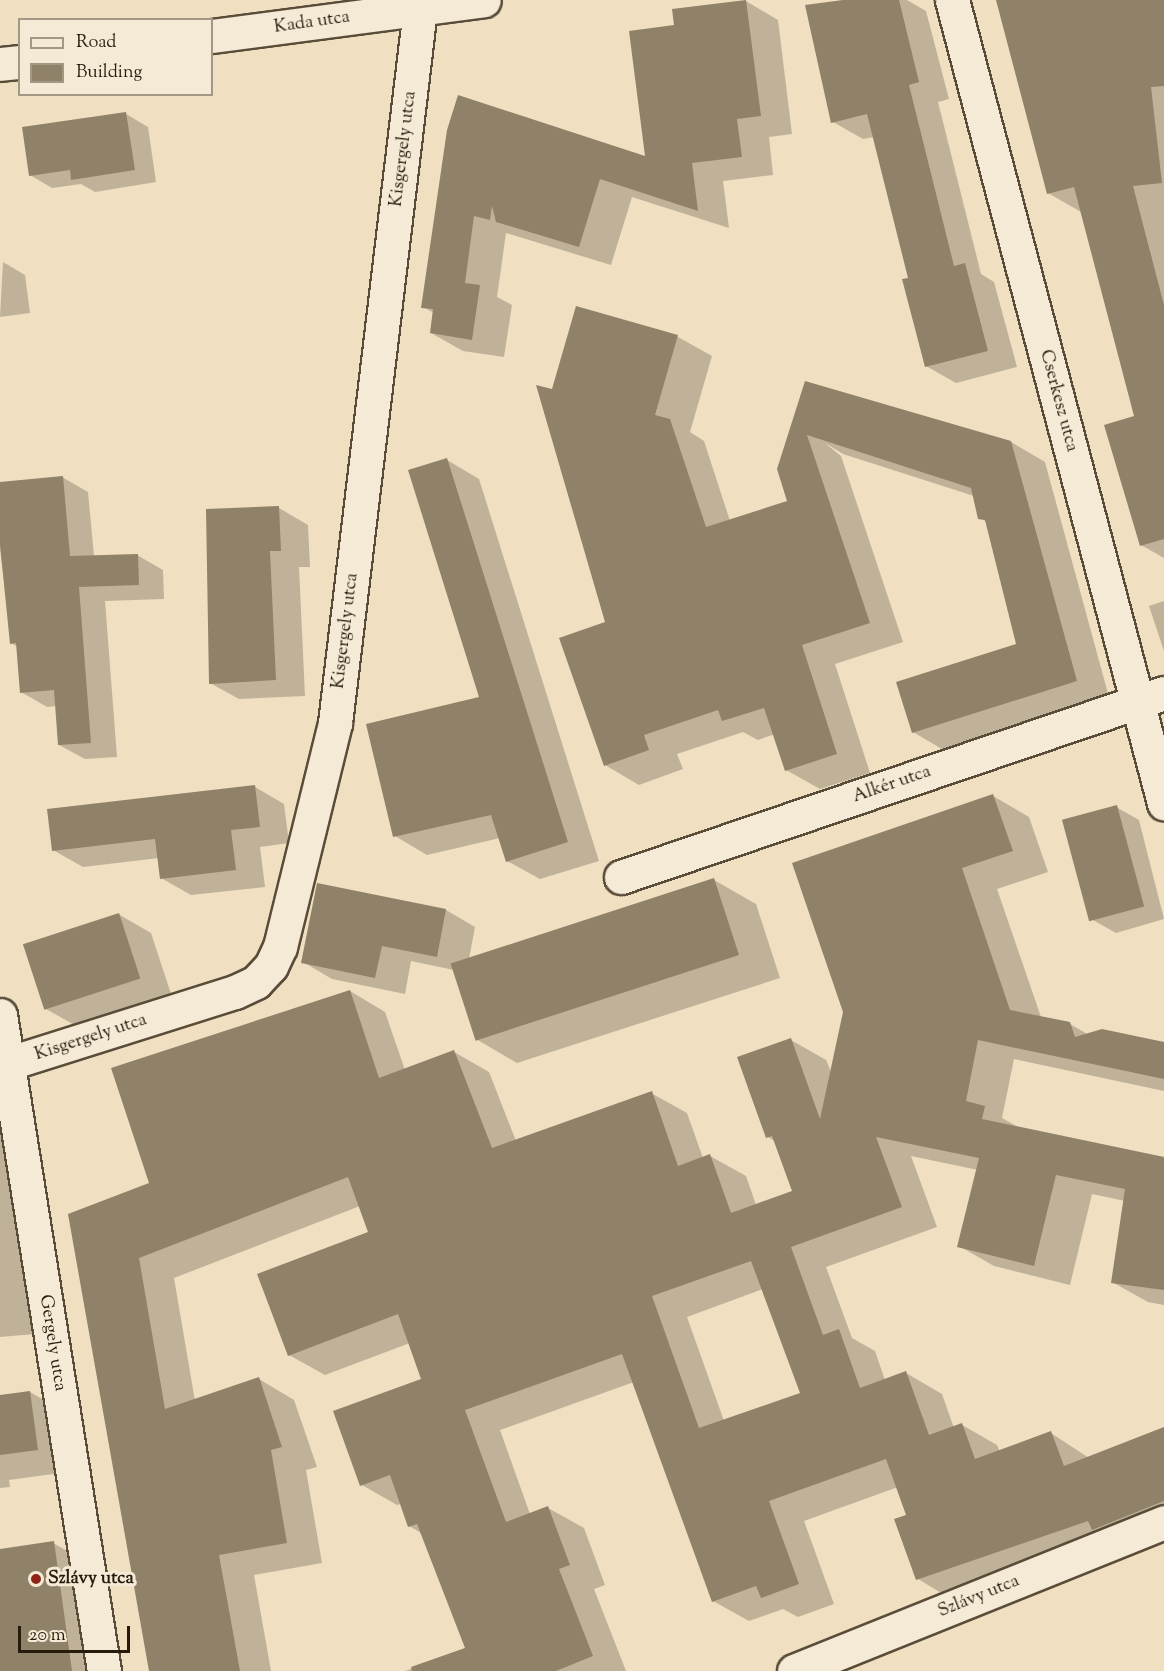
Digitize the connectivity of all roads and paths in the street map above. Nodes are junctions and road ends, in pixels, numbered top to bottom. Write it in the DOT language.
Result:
graph roads {
  1 [pos="484,0"];
  2 [pos="952,0"];
  3 [pos="420,9"];
  4 [pos="213,36"];
  5 [pos="18,62"];
  6 [pos="0,64"];
  7 [pos="1151,697"];
  8 [pos="1164,802"];
  9 [pos="621,877"];
  10 [pos="0,1015"];
  11 [pos="4,1065"];
  12 [pos="1164,1522"];
  13 [pos="104,1671"];
  14 [pos="794,1671"];
  1 -- 3 [label="street, Kada utca"];
  2 -- 7 [label="street, Cserkesz utca"];
  3 -- 4 [label="street, Kada utca"];
  3 -- 11 [label="street, Kisgergely utca"];
  5 -- 6 [label="street"];
  7 -- 8 [label="street, Cserkesz utca"];
  7 -- 9 [label="street, Alkér utca"];
  10 -- 11 [label="street, Gergely utca"];
  11 -- 13 [label="street, Gergely utca"];
  12 -- 14 [label="street, Szlávy utca"];
}
